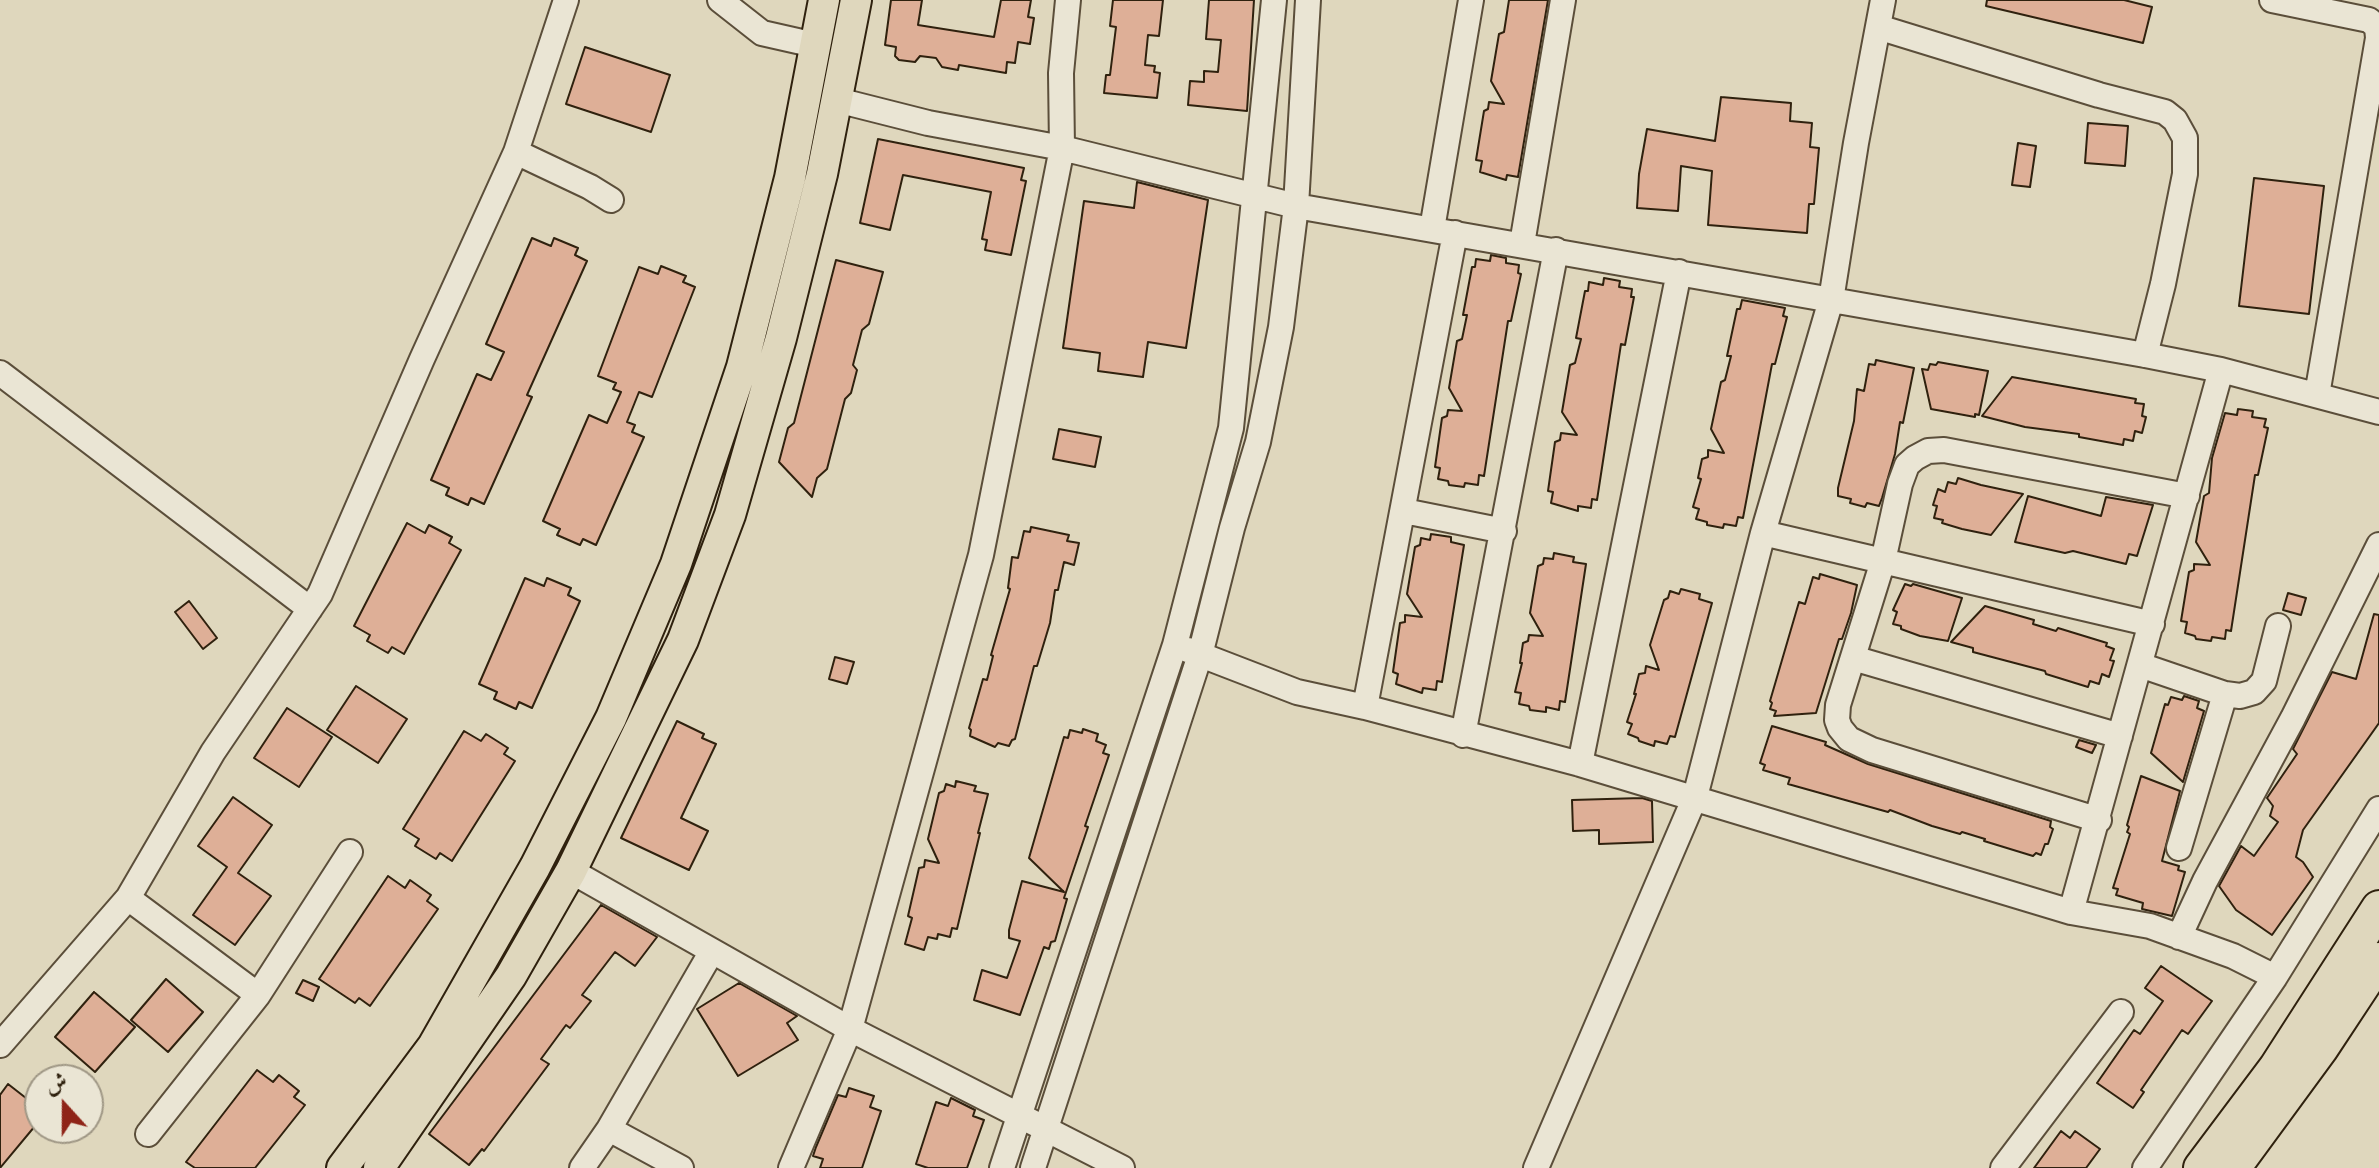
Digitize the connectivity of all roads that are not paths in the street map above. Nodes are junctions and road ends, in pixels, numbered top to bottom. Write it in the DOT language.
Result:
graph roads {
  1 [pos="566,0"];
  2 [pos="720,0"];
  3 [pos="824,0"];
  4 [pos="856,0"];
  5 [pos="1068,0"];
  6 [pos="1274,0"];
  7 [pos="1308,0"];
  8 [pos="1471,0"];
  9 [pos="1563,0"];
  10 [pos="1883,0"];
  11 [pos="2272,0"];
  12 [pos="1878,27"];
  13 [pos="815,45"];
  14 [pos="837,100"];
  15 [pos="1062,148"];
  16 [pos="516,152"];
  17 [pos="1253,196"];
  18 [pos="611,200"];
  19 [pos="1296,206"];
  20 [pos="1444,231"];
  21 [pos="1522,244"];
  22 [pos="1556,250"];
  23 [pos="1679,272"];
  24 [pos="1831,300"];
  25 [pos="751,330"];
  26 [pos="781,338"];
  27 [pos="2145,355"];
  28 [pos="2221,370"];
  29 [pos="0,373"];
  30 [pos="2317,395"];
  31 [pos="2379,412"];
  32 [pos="2187,496"];
  33 [pos="1404,511"];
  34 [pos="1504,531"];
  35 [pos="1763,533"];
  36 [pos="2379,545"];
  37 [pos="1883,561"];
  38 [pos="310,609"];
  39 [pos="2152,624"];
  40 [pos="2278,626"];
  41 [pos="1175,645"];
  42 [pos="1200,655"];
  43 [pos="1853,658"];
  44 [pos="2140,665"];
  45 [pos="2225,694"];
  46 [pos="1365,707"];
  47 [pos="1463,735"];
  48 [pos="2120,736"];
  49 [pos="1580,764"];
  50 [pos="1695,797"];
  51 [pos="2379,809"];
  52 [pos="2099,820"];
  53 [pos="2179,848"];
  54 [pos="350,852"];
  55 [pos="571,871"];
  56 [pos="128,898"];
  57 [pos="2379,908"];
  58 [pos="2071,912"];
  59 [pos="2179,937"];
  60 [pos="712,951"];
  61 [pos="2379,960"];
  62 [pos="2275,977"];
  63 [pos="258,995"];
  64 [pos="2121,1012"];
  65 [pos="850,1029"];
  66 [pos="0,1045"];
  67 [pos="1021,1115"];
  68 [pos="609,1129"];
  69 [pos="1046,1129"];
  70 [pos="148,1134"];
  71 [pos="342,1168"];
  72 [pos="379,1168"];
  73 [pos="582,1168"];
  74 [pos="681,1168"];
  75 [pos="791,1168"];
  76 [pos="1002,1168"];
  77 [pos="1033,1168"];
  78 [pos="1122,1168"];
  79 [pos="1536,1168"];
  80 [pos="2003,1168"];
  81 [pos="2145,1168"];
  82 [pos="2201,1168"];
  83 [pos="2233,1168"];
  1 -- 16 [label="street"];
  2 -- 13 [label="street"];
  3 -- 13 [label="main road"];
  4 -- 14 [label="main road"];
  5 -- 15 [label="street"];
  6 -- 17 [label="street"];
  7 -- 19 [label="street"];
  8 -- 20 [label="street"];
  9 -- 21 [label="street"];
  10 -- 12 [label="street"];
  11 -- 30 [label="street"];
  12 -- 24 [label="street"];
  12 -- 27 [label="street"];
  13 -- 25 [label="main road"];
  14 -- 15 [label="street"];
  14 -- 26 [label="main road"];
  15 -- 17 [label="street"];
  15 -- 65 [label="street"];
  16 -- 18 [label="street"];
  16 -- 38 [label="street"];
  17 -- 19 [label="street"];
  17 -- 41 [label="street"];
  19 -- 20 [label="street"];
  19 -- 42 [label="street"];
  20 -- 21 [label="street"];
  20 -- 33 [label="street"];
  21 -- 22 [label="street"];
  22 -- 23 [label="street"];
  22 -- 34 [label="street"];
  23 -- 24 [label="street"];
  23 -- 49 [label="street"];
  24 -- 27 [label="street"];
  24 -- 35 [label="street"];
  25 -- 26 [label="main road"];
  25 -- 71 [label="main road"];
  26 -- 55 [label="main road"];
  27 -- 28 [label="street"];
  28 -- 30 [label="street"];
  28 -- 32 [label="street"];
  29 -- 38 [label="street"];
  30 -- 31 [label="street"];
  32 -- 37 [label="street"];
  32 -- 39 [label="street"];
  33 -- 34 [label="street"];
  33 -- 46 [label="street"];
  34 -- 47 [label="street"];
  35 -- 37 [label="street"];
  35 -- 50 [label="street"];
  36 -- 59 [label="street"];
  37 -- 39 [label="street"];
  37 -- 43 [label="street"];
  38 -- 56 [label="street"];
  39 -- 44 [label="street"];
  40 -- 45 [label="street"];
  41 -- 42 [label="street"];
  41 -- 67 [label="street"];
  42 -- 46 [label="street"];
  42 -- 69 [label="street"];
  43 -- 48 [label="street"];
  43 -- 52 [label="street"];
  44 -- 45 [label="street"];
  44 -- 48 [label="street"];
  45 -- 53 [label="street"];
  46 -- 47 [label="street"];
  47 -- 49 [label="street"];
  48 -- 52 [label="street"];
  49 -- 50 [label="street"];
  50 -- 58 [label="street"];
  50 -- 79 [label="street"];
  51 -- 62 [label="street"];
  52 -- 58 [label="street"];
  54 -- 63 [label="street"];
  55 -- 60 [label="street"];
  55 -- 72 [label="main road"];
  56 -- 63 [label="street"];
  56 -- 66 [label="street"];
  57 -- 82 [label="highway"];
  58 -- 59 [label="street"];
  59 -- 62 [label="street"];
  60 -- 65 [label="street"];
  60 -- 68 [label="street"];
  61 -- 83 [label="highway"];
  62 -- 81 [label="street"];
  63 -- 70 [label="street"];
  64 -- 80 [label="street"];
  65 -- 67 [label="street"];
  65 -- 75 [label="street"];
  67 -- 69 [label="street"];
  67 -- 76 [label="street"];
  68 -- 73 [label="street"];
  68 -- 74 [label="street"];
  69 -- 77 [label="street"];
  69 -- 78 [label="street"];
}
